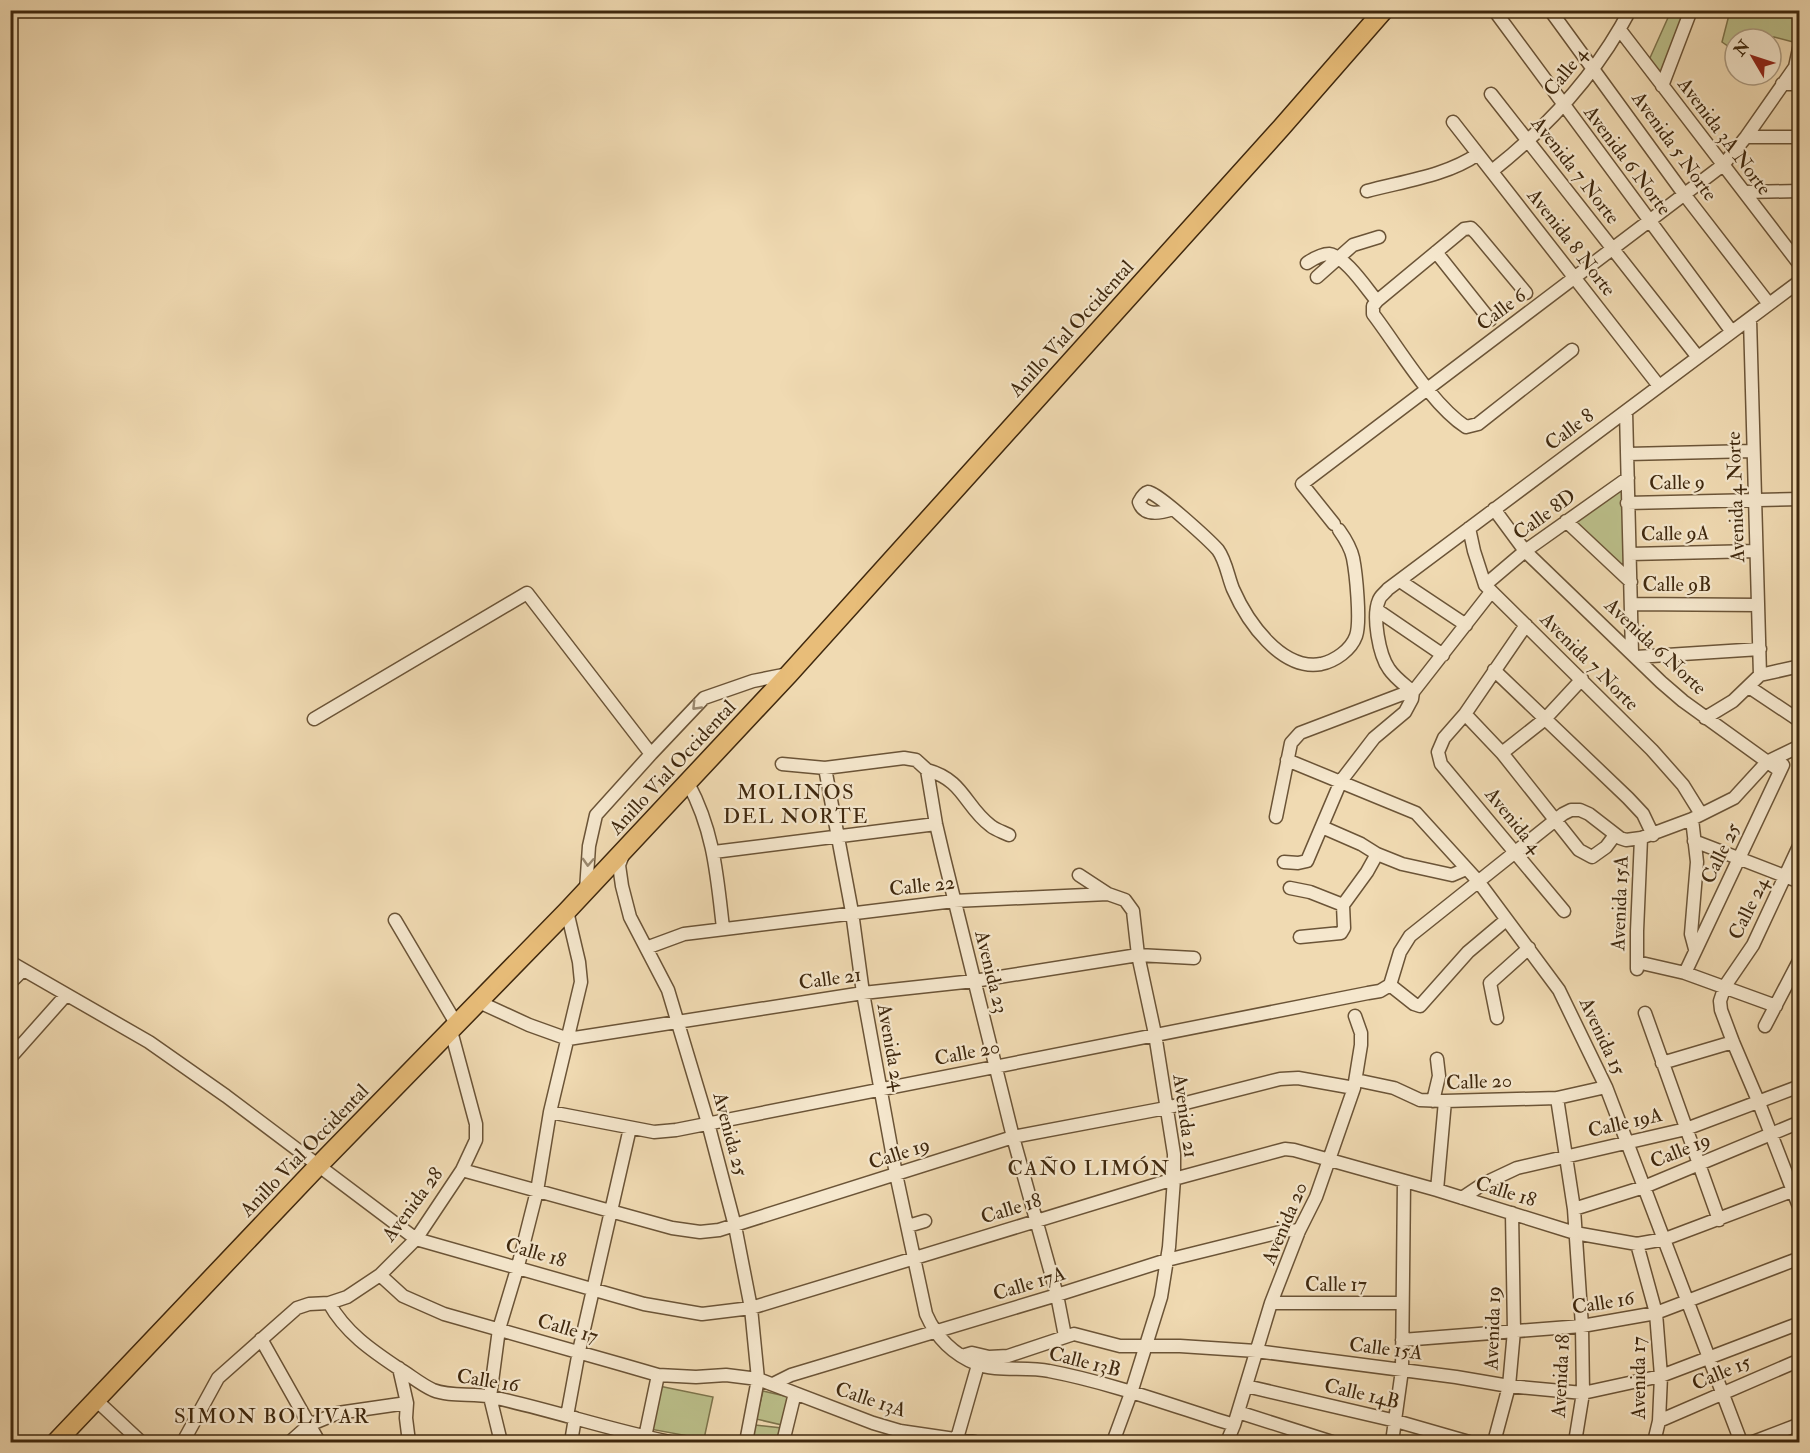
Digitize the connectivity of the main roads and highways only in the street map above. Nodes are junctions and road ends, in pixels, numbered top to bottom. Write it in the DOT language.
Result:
graph roads {
  1 [pos="1384,10"];
  2 [pos="56,1443"];
  1 -- 2 [label="highway, Anillo Vial Occidental"];
}
